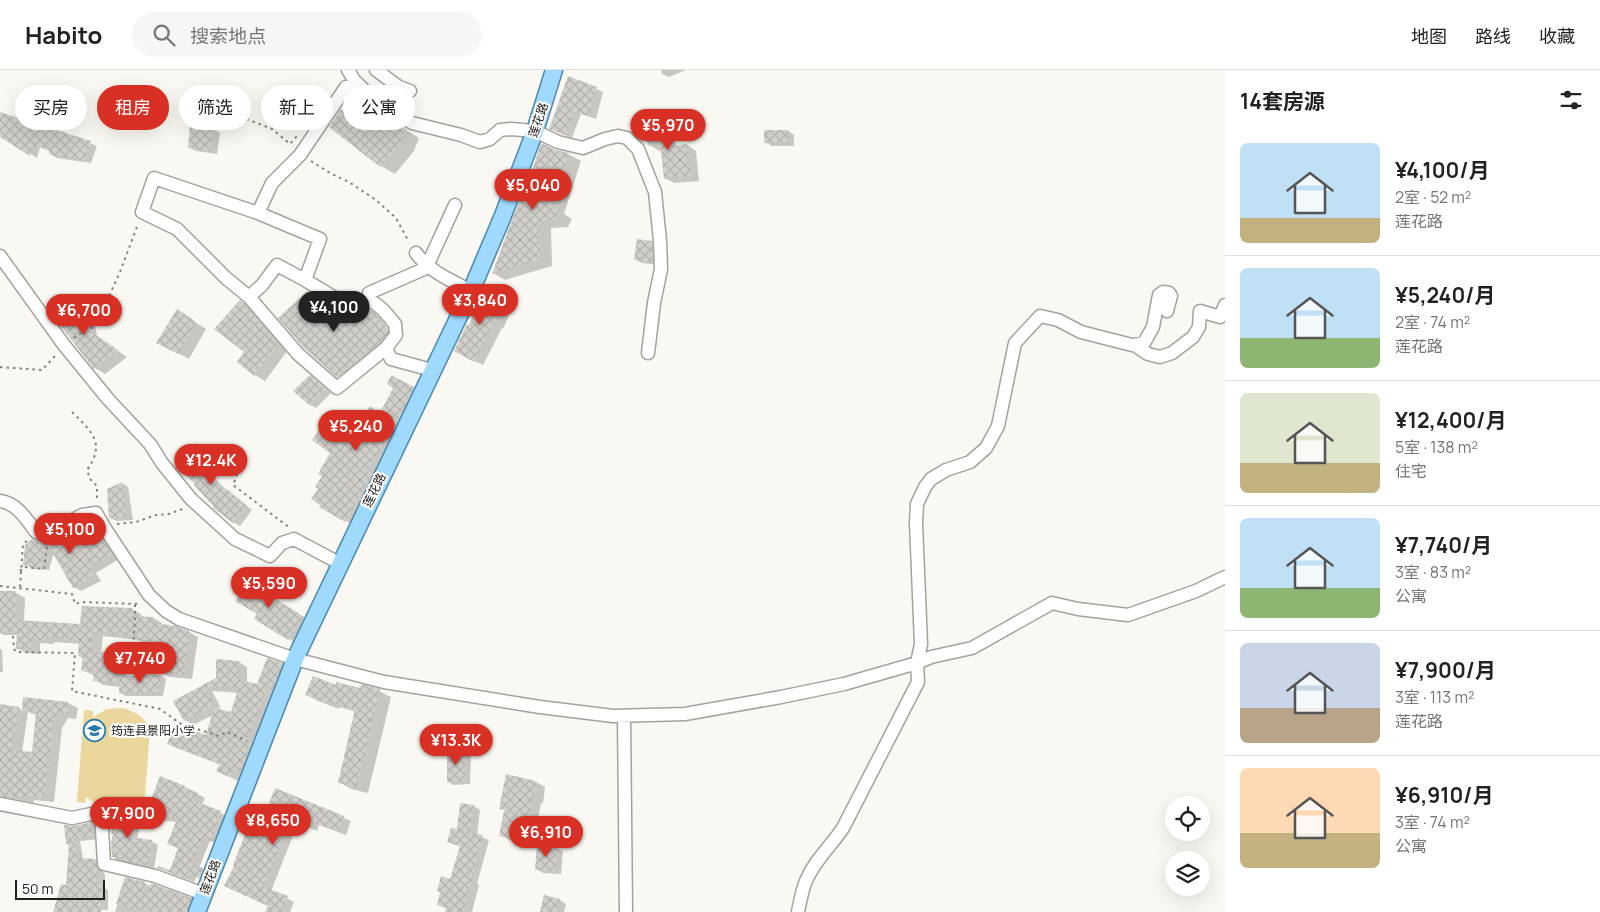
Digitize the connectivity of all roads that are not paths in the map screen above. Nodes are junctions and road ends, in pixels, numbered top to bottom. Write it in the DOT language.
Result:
graph roads {
  1 [pos="348,70"];
  2 [pos="376,70"];
  3 [pos="554,70"];
  4 [pos="359,85"];
  5 [pos="396,85"];
  6 [pos="343,91"];
  7 [pos="415,124"];
  8 [pos="535,131"];
  9 [pos="455,205"];
  10 [pos="258,213"];
  11 [pos="416,253"];
  12 [pos="0,256"];
  13 [pos="427,266"];
  14 [pos="305,280"];
  15 [pos="471,291"];
  16 [pos="369,293"];
  17 [pos="249,297"];
  18 [pos="1225,305"];
  19 [pos="1166,310"];
  20 [pos="1134,345"];
  21 [pos="386,348"];
  22 [pos="648,353"];
  23 [pos="432,370"];
  24 [pos="0,501"];
  25 [pos="339,564"];
  26 [pos="1225,577"];
  27 [pos="295,659"];
  28 [pos="917,663"];
  29 [pos="624,716"];
  30 [pos="0,804"];
  31 [pos="204,894"];
  32 [pos="197,912"];
  33 [pos="626,912"];
  34 [pos="798,912"];
  1 -- 4 [label="street"];
  2 -- 5 [label="street"];
  3 -- 8 [label="main road, 莲花路"];
  6 -- 10 [label="street"];
  7 -- 8 [label="street"];
  8 -- 15 [label="main road, 莲花路"];
  8 -- 22 [label="street"];
  9 -- 13 [label="street"];
  10 -- 14 [label="street"];
  10 -- 17 [label="street"];
  11 -- 13 [label="street"];
  12 -- 25 [label="street"];
  13 -- 15 [label="street"];
  13 -- 16 [label="street"];
  14 -- 17 [label="street"];
  14 -- 21 [label="street"];
  15 -- 23 [label="main road, 莲花路"];
  17 -- 21 [label="street"];
  18 -- 20 [label="street"];
  19 -- 20 [label="street"];
  20 -- 28 [label="street"];
  21 -- 23 [label="street"];
  23 -- 25 [label="main road, 莲花路"];
  24 -- 27 [label="street"];
  25 -- 27 [label="main road, 莲花路"];
  26 -- 28 [label="street"];
  27 -- 29 [label="street"];
  27 -- 31 [label="main road, 莲花路"];
  28 -- 29 [label="street"];
  28 -- 34 [label="street"];
  29 -- 33 [label="street"];
  30 -- 31 [label="street"];
  31 -- 32 [label="main road, 莲花路"];
}
